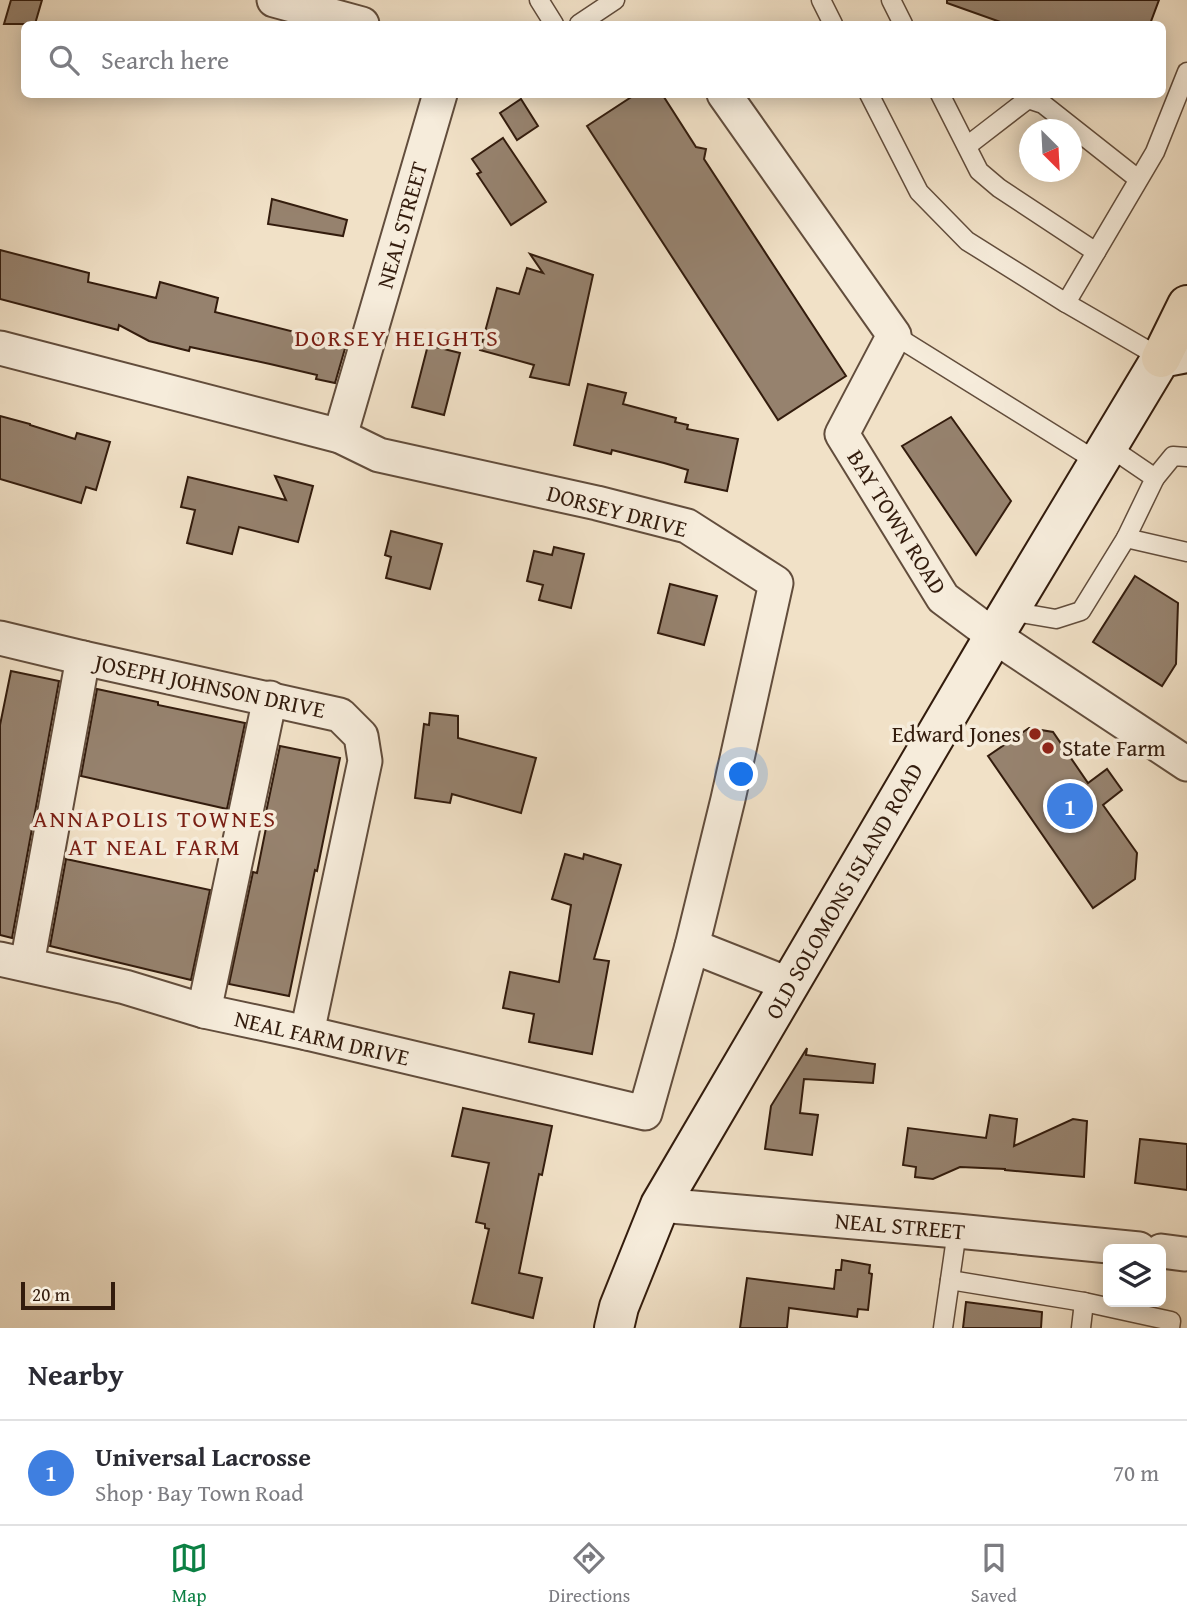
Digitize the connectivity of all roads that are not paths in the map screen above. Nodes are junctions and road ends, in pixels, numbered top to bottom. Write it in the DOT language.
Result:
graph roads {
  1 [pos="274,0"];
  2 [pos="539,0"];
  3 [pos="615,0"];
  4 [pos="821,0"];
  5 [pos="891,0"];
  6 [pos="351,21"];
  7 [pos="552,21"];
  8 [pos="584,21"];
  9 [pos="832,21"];
  10 [pos="902,21"];
  11 [pos="1187,72"];
  12 [pos="439,98"];
  13 [pos="727,98"];
  14 [pos="871,98"];
  15 [pos="942,98"];
  16 [pos="967,146"];
  17 [pos="1138,179"];
  18 [pos="1096,251"];
  19 [pos="1066,303"];
  20 [pos="1187,305"];
  21 [pos="894,335"];
  22 [pos="0,348"];
  23 [pos="1174,355"];
  24 [pos="340,436"];
  25 [pos="1103,454"];
  26 [pos="1187,457"];
  27 [pos="1155,478"];
  28 [pos="1126,538"];
  29 [pos="1187,552"];
  30 [pos="1001,624"];
  31 [pos="0,638"];
  32 [pos="83,658"];
  33 [pos="270,698"];
  34 [pos="1187,764"];
  35 [pos="692,946"];
  36 [pos="13,962"];
  37 [pos="788,984"];
  38 [pos="204,1011"];
  39 [pos="307,1033"];
  40 [pos="645,1113"];
  41 [pos="660,1205"];
  42 [pos="957,1231"];
  43 [pos="1103,1245"];
  44 [pos="950,1280"];
  45 [pos="1084,1302"];
  46 [pos="614,1328"];
  47 [pos="943,1328"];
  48 [pos="1081,1328"];
  49 [pos="1170,1328"];
  1 -- 6 [label="street"];
  2 -- 7 [label="lane"];
  3 -- 8 [label="lane"];
  4 -- 9 [label="lane"];
  5 -- 10 [label="lane"];
  11 -- 17 [label="lane"];
  12 -- 24 [label="street, NEAL STREET"];
  13 -- 21 [label="street"];
  14 -- 19 [label="lane"];
  15 -- 16 [label="lane"];
  16 -- 17 [label="lane"];
  16 -- 18 [label="lane"];
  17 -- 18 [label="lane"];
  18 -- 19 [label="lane"];
  19 -- 23 [label="lane"];
  20 -- 23 [label="highway"];
  21 -- 25 [label="lane"];
  21 -- 30 [label="street, BAY TOWN ROAD"];
  22 -- 24 [label="street, DORSEY DRIVE"];
  23 -- 25 [label="main road, OLD SOLOMONS ISLAND ROAD"];
  24 -- 35 [label="street, DORSEY DRIVE"];
  25 -- 27 [label="lane"];
  25 -- 30 [label="main road, OLD SOLOMONS ISLAND ROAD"];
  26 -- 27 [label="lane"];
  27 -- 28 [label="lane"];
  28 -- 29 [label="lane"];
  28 -- 30 [label="lane"];
  30 -- 34 [label="street, BAY TOWN ROAD"];
  30 -- 37 [label="main road, OLD SOLOMONS ISLAND ROAD"];
  31 -- 32 [label="street, JOSEPH JOHNSON DRIVE"];
  32 -- 33 [label="street, JOSEPH JOHNSON DRIVE"];
  32 -- 36 [label="street"];
  33 -- 38 [label="street"];
  33 -- 39 [label="street, JOSEPH JOHNSON DRIVE"];
  35 -- 37 [label="street"];
  35 -- 40 [label="street, DORSEY DRIVE"];
  36 -- 38 [label="street, NEAL FARM DRIVE"];
  37 -- 41 [label="main road, OLD SOLOMONS ISLAND ROAD"];
  38 -- 39 [label="street, NEAL FARM DRIVE"];
  39 -- 40 [label="street, NEAL FARM DRIVE"];
  41 -- 42 [label="street, NEAL STREET"];
  41 -- 46 [label="main road, OLD SOLOMONS ISLAND ROAD"];
  42 -- 43 [label="street, NEAL STREET"];
  42 -- 44 [label="lane"];
  44 -- 45 [label="lane"];
  44 -- 47 [label="lane"];
  45 -- 48 [label="lane"];
  45 -- 49 [label="lane"];
}
